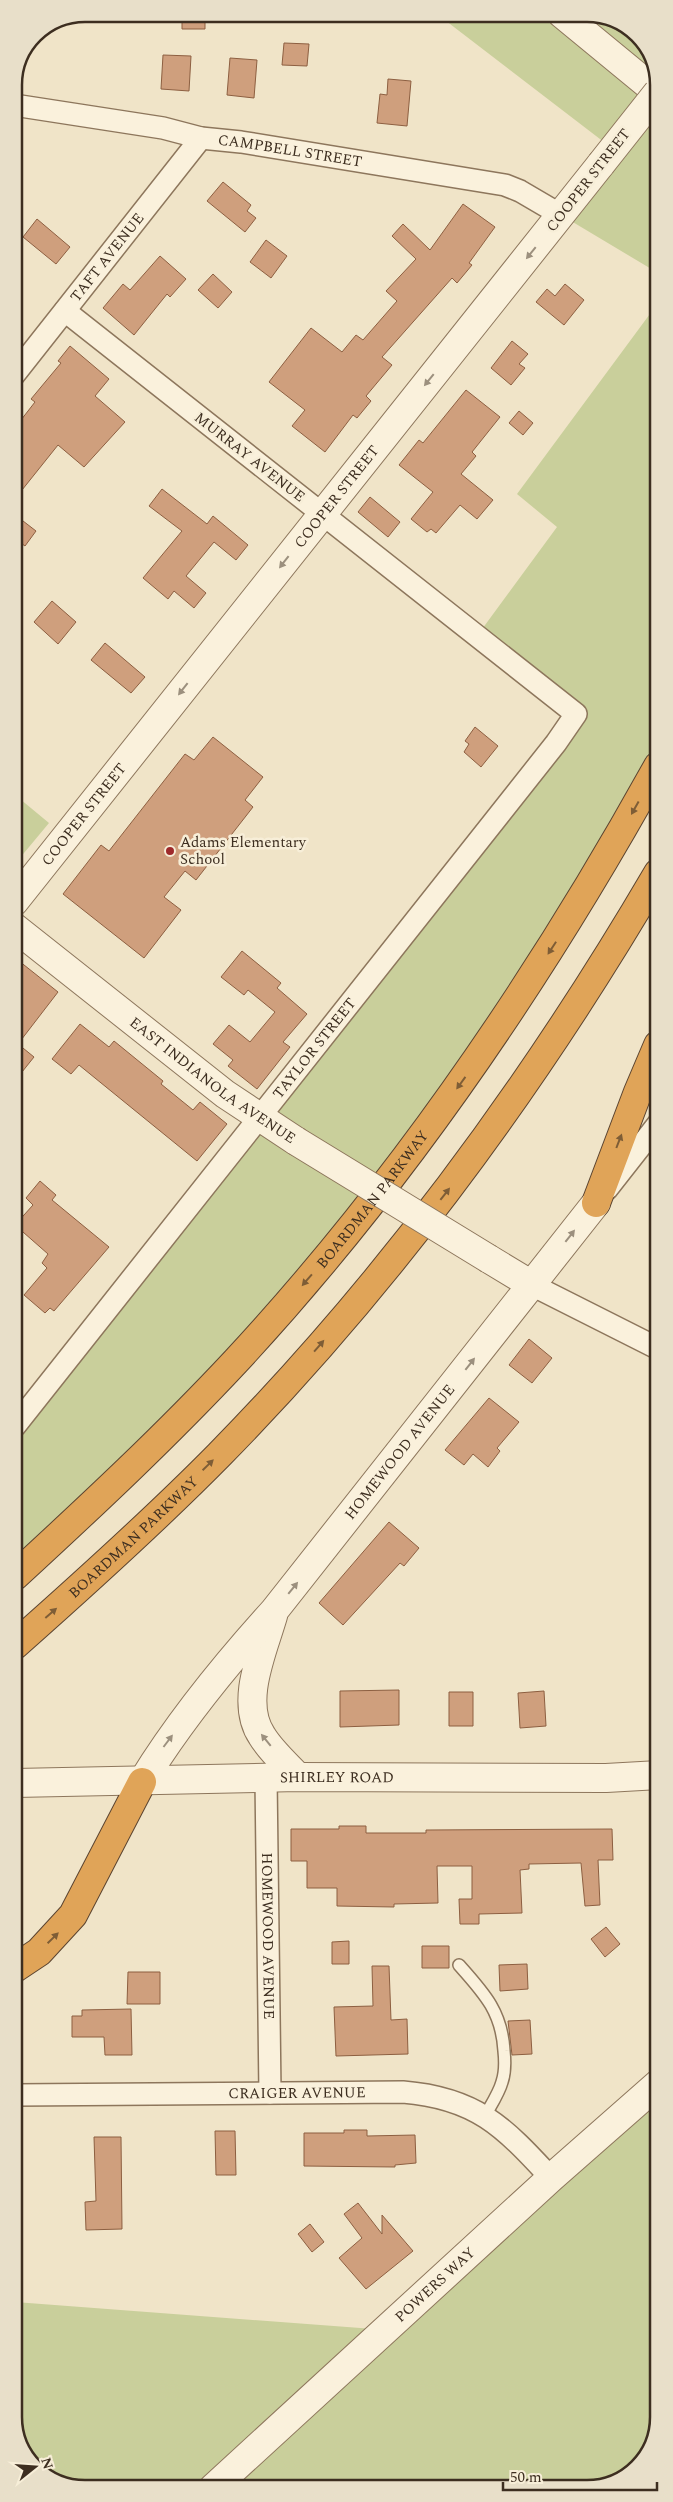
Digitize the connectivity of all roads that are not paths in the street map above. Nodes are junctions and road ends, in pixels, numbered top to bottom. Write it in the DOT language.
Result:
graph roads {
  1 [pos="573,23"];
  2 [pos="650,86"];
  3 [pos="650,102"];
  4 [pos="23,106"];
  5 [pos="201,138"];
  6 [pos="561,215"];
  7 [pos="65,311"];
  8 [pos="23,365"];
  9 [pos="322,514"];
  10 [pos="576,714"];
  11 [pos="650,780"];
  12 [pos="650,887"];
  13 [pos="23,891"];
  14 [pos="23,934"];
  15 [pos="650,1064"];
  16 [pos="259,1118"];
  17 [pos="650,1134"];
  18 [pos="596,1203"];
  19 [pos="532,1285"];
  20 [pos="650,1344"];
  21 [pos="23,1416"];
  22 [pos="23,1569"];
  23 [pos="274,1611"];
  24 [pos="23,1637"];
  25 [pos="650,1776"];
  26 [pos="298,1777"];
  27 [pos="266,1778"];
  28 [pos="142,1782"];
  29 [pos="23,1783"];
  30 [pos="23,1963"];
  31 [pos="459,1965"];
  32 [pos="650,2091"];
  33 [pos="270,2093"];
  34 [pos="23,2095"];
  35 [pos="485,2116"];
  36 [pos="551,2178"];
  37 [pos="223,2479"];
  1 -- 2 [label="street"];
  3 -- 6 [label="street, COOPER STREET, bridge"];
  4 -- 5 [label="street, CAMPBELL STREET"];
  5 -- 6 [label="street, CAMPBELL STREET"];
  5 -- 7 [label="street, TAFT AVENUE"];
  6 -- 9 [label="street, COOPER STREET, one-way"];
  7 -- 8 [label="street, TAFT AVENUE"];
  7 -- 9 [label="street, MURRAY AVENUE"];
  9 -- 10 [label="street, MURRAY AVENUE"];
  9 -- 13 [label="street, COOPER STREET, one-way"];
  10 -- 16 [label="street, TAYLOR STREET"];
  11 -- 22 [label="highway, BOARDMAN PARKWAY, one-way"];
  24 -- 12 [label="highway, BOARDMAN PARKWAY, one-way"];
  14 -- 16 [label="street, EAST INDIANOLA AVENUE"];
  18 -- 15 [label="highway, one-way"];
  16 -- 19 [label="street, EAST INDIANOLA AVENUE, bridge"];
  16 -- 21 [label="street, TAYLOR STREET"];
  17 -- 18 [label="street, HOMEWOOD AVENUE"];
  19 -- 18 [label="street, HOMEWOOD AVENUE, one-way"];
  19 -- 20 [label="street, EAST INDIANOLA AVENUE"];
  23 -- 19 [label="street, HOMEWOOD AVENUE, one-way"];
  26 -- 23 [label="street, one-way"];
  28 -- 23 [label="street, HOMEWOOD AVENUE, one-way"];
  25 -- 26 [label="street, SHIRLEY ROAD"];
  26 -- 27 [label="street, SHIRLEY ROAD"];
  27 -- 28 [label="street, SHIRLEY ROAD"];
  27 -- 33 [label="street, HOMEWOOD AVENUE"];
  28 -- 29 [label="street, SHIRLEY ROAD"];
  30 -- 28 [label="highway, one-way"];
  31 -- 35 [label="lane"];
  32 -- 36 [label="street, POWERS WAY"];
  33 -- 34 [label="street, CRAIGER AVENUE"];
  33 -- 35 [label="street, CRAIGER AVENUE"];
  35 -- 36 [label="street, CRAIGER AVENUE"];
  36 -- 37 [label="street, POWERS WAY"];
}
